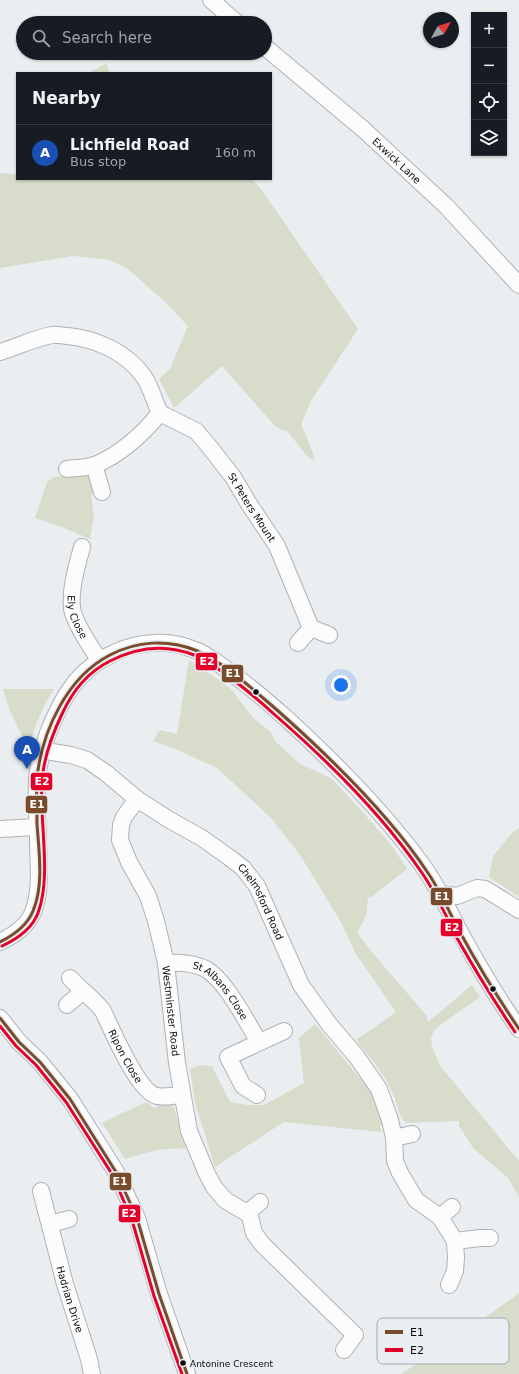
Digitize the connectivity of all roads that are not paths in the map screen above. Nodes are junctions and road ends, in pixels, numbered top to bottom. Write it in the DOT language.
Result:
graph roads {
  1 [pos="212,0"];
  2 [pos="229,16"];
  3 [pos="272,53"];
  4 [pos="519,285"];
  5 [pos="0,352"];
  6 [pos="160,413"];
  7 [pos="94,466"];
  8 [pos="67,469"];
  9 [pos="102,492"];
  10 [pos="82,547"];
  11 [pos="311,628"];
  12 [pos="329,635"];
  13 [pos="298,643"];
  14 [pos="100,660"];
  15 [pos="42,749"];
  16 [pos="137,799"];
  17 [pos="38,827"];
  18 [pos="0,829"];
  19 [pos="441,894"];
  20 [pos="519,910"];
  21 [pos="0,942"];
  22 [pos="166,963"];
  23 [pos="70,978"];
  24 [pos="82,992"];
  25 [pos="68,1005"];
  26 [pos="0,1018"];
  27 [pos="519,1029"];
  28 [pos="284,1031"];
  29 [pos="259,1042"];
  30 [pos="182,1095"];
  31 [pos="257,1095"];
  32 [pos="412,1134"];
  33 [pos="394,1138"];
  34 [pos="41,1191"];
  35 [pos="260,1202"];
  36 [pos="247,1213"];
  37 [pos="69,1219"];
  38 [pos="50,1224"];
  39 [pos="490,1238"];
  40 [pos="455,1241"];
  41 [pos="449,1285"];
  42 [pos="344,1350"];
  43 [pos="92,1374"];
  44 [pos="187,1374"];
  1 -- 2 [label="street"];
  3 -- 4 [label="street, Exwick Lane"];
  5 -- 6 [label="street"];
  6 -- 7 [label="street"];
  6 -- 11 [label="street, St Peters Mount"];
  7 -- 8 [label="street"];
  7 -- 9 [label="street"];
  10 -- 14 [label="street, Ely Close"];
  11 -- 12 [label="street"];
  11 -- 13 [label="street"];
  14 -- 15 [label="street"];
  14 -- 19 [label="street"];
  15 -- 16 [label="street, Chelmsford Road"];
  15 -- 17 [label="street"];
  16 -- 22 [label="street, Westminster Road"];
  16 -- 33 [label="street, Chelmsford Road"];
  17 -- 18 [label="street"];
  17 -- 21 [label="street"];
  19 -- 20 [label="street"];
  19 -- 27 [label="street"];
  22 -- 29 [label="street, St Albans Close"];
  22 -- 30 [label="street, Westminster Road"];
  23 -- 24 [label="street, Ripon Close"];
  24 -- 25 [label="street"];
  24 -- 30 [label="street, Ripon Close"];
  26 -- 44 [label="street"];
  28 -- 29 [label="street"];
  29 -- 31 [label="street"];
  30 -- 36 [label="street, Westminster Road"];
  32 -- 33 [label="street"];
  33 -- 40 [label="street, Chelmsford Road"];
  34 -- 38 [label="street, Hadrian Drive"];
  35 -- 36 [label="street"];
  36 -- 42 [label="street"];
  37 -- 38 [label="street"];
  38 -- 43 [label="street, Hadrian Drive"];
  39 -- 40 [label="street"];
  40 -- 41 [label="street, Chelmsford Road"];
}
